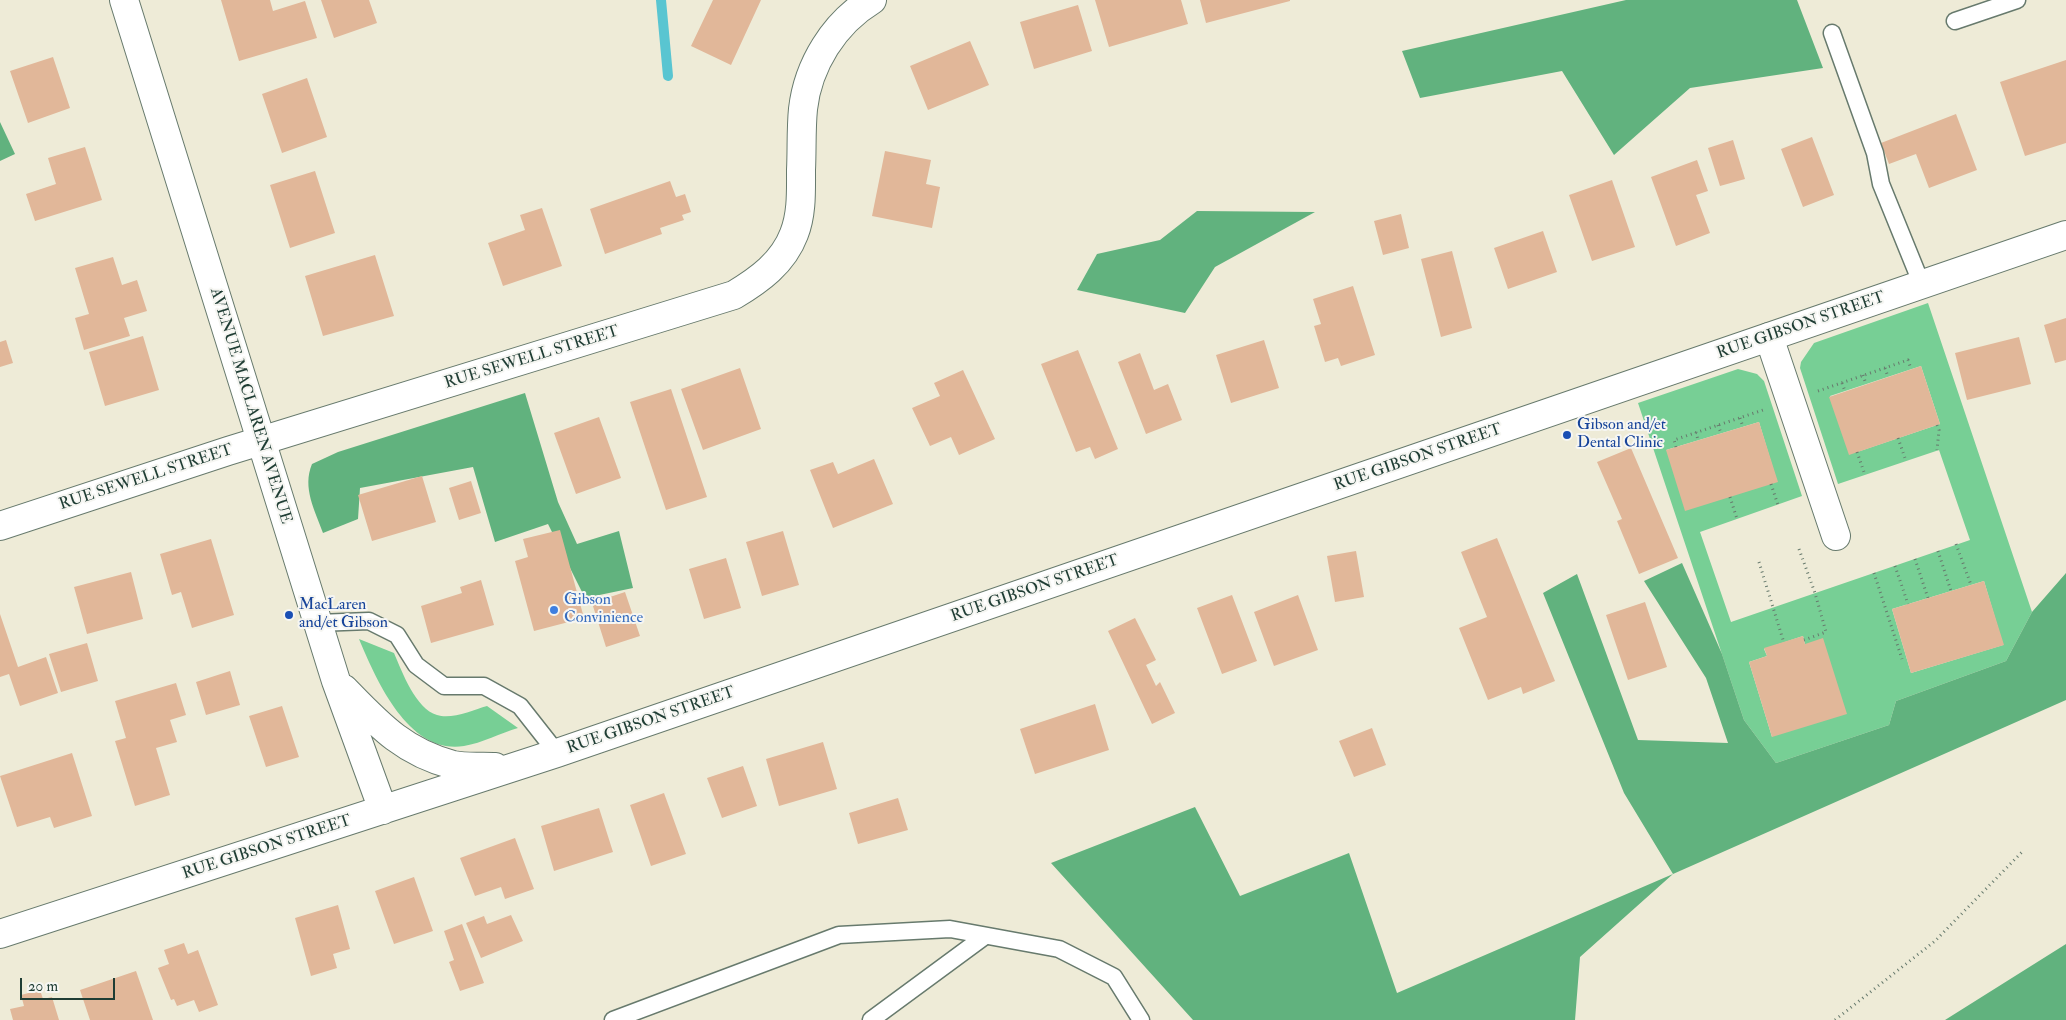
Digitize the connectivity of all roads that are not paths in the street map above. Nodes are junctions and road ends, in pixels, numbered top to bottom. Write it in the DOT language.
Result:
graph roads {
  1 [pos="124,0"];
  2 [pos="872,0"];
  3 [pos="2017,0"];
  4 [pos="1955,21"];
  5 [pos="1832,33"];
  6 [pos="2066,235"];
  7 [pos="1922,285"];
  8 [pos="1769,338"];
  9 [pos="260,442"];
  10 [pos="0,526"];
  11 [pos="1836,536"];
  12 [pos="318,623"];
  13 [pos="336,681"];
  14 [pos="557,753"];
  15 [pos="514,767"];
  16 [pos="383,810"];
  17 [pos="0,934"];
  18 [pos="985,936"];
  19 [pos="613,1020"];
  20 [pos="871,1020"];
  21 [pos="1141,1020"];
  1 -- 9 [label="street, AVENUE MACLAREN AVENUE"];
  2 -- 9 [label="street, RUE SEWELL STREET"];
  3 -- 4 [label="lane"];
  5 -- 7 [label="lane"];
  6 -- 7 [label="street, RUE GIBSON STREET"];
  7 -- 8 [label="street, RUE GIBSON STREET"];
  8 -- 11 [label="street"];
  8 -- 14 [label="street, RUE GIBSON STREET"];
  9 -- 10 [label="street, RUE SEWELL STREET"];
  9 -- 12 [label="street, AVENUE MACLAREN AVENUE"];
  12 -- 13 [label="street, AVENUE MACLAREN AVENUE"];
  12 -- 14 [label="lane"];
  13 -- 15 [label="street"];
  13 -- 16 [label="street, AVENUE MACLAREN AVENUE"];
  14 -- 15 [label="street, RUE GIBSON STREET"];
  15 -- 16 [label="street, RUE GIBSON STREET"];
  16 -- 17 [label="street, RUE GIBSON STREET"];
  18 -- 19 [label="lane"];
  18 -- 20 [label="lane"];
  18 -- 21 [label="lane"];
}
